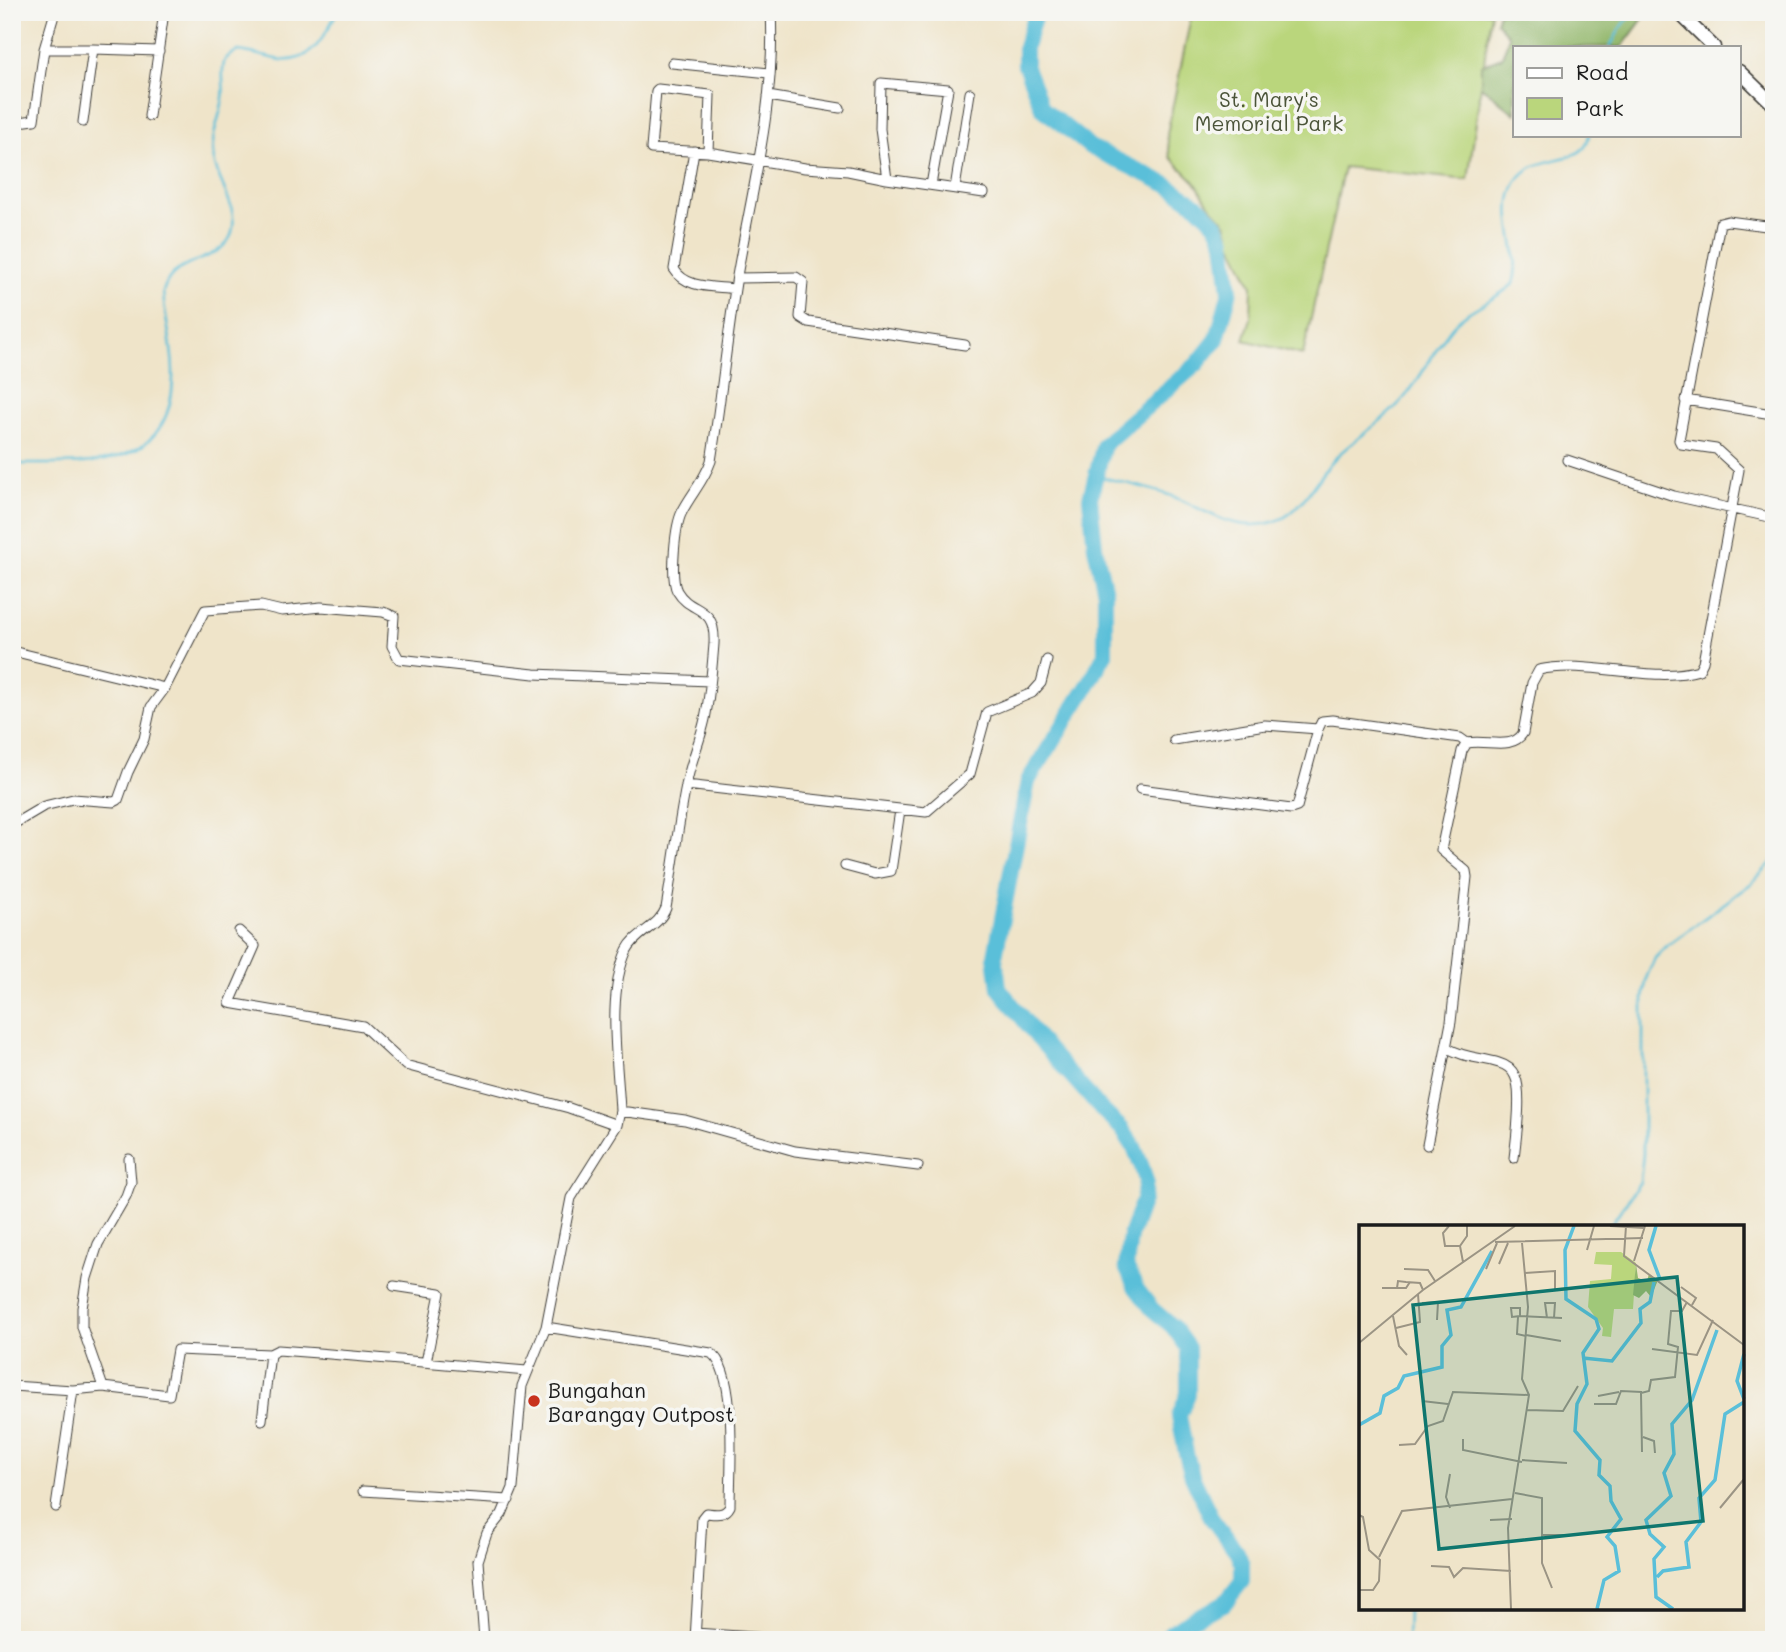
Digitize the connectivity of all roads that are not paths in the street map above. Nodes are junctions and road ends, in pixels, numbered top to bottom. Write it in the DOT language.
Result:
graph roads {
  1 [pos="55,12"];
  2 [pos="164,12"];
  3 [pos="771,12"];
  4 [pos="1678,12"];
  5 [pos="1713,46"];
  6 [pos="44,49"];
  7 [pos="93,49"];
  8 [pos="159,51"];
  9 [pos="672,63"];
  10 [pos="1740,72"];
  11 [pos="769,73"];
  12 [pos="970,93"];
  13 [pos="768,96"];
  14 [pos="1774,105"];
  15 [pos="840,108"];
  16 [pos="149,116"];
  17 [pos="83,122"];
  18 [pos="12,123"];
  19 [pos="694,151"];
  20 [pos="708,152"];
  21 [pos="758,161"];
  22 [pos="887,179"];
  23 [pos="931,185"];
  24 [pos="955,188"];
  25 [pos="984,192"];
  26 [pos="1774,227"];
  27 [pos="736,284"];
  28 [pos="965,345"];
  29 [pos="1685,400"];
  30 [pos="1772,414"];
  31 [pos="1567,460"];
  32 [pos="1732,510"];
  33 [pos="1774,518"];
  34 [pos="12,651"];
  35 [pos="1047,660"];
  36 [pos="710,681"];
  37 [pos="165,688"];
  38 [pos="1318,729"];
  39 [pos="1174,740"];
  40 [pos="1467,743"];
  41 [pos="686,785"];
  42 [pos="1140,789"];
  43 [pos="900,810"];
  44 [pos="12,825"];
  45 [pos="845,866"];
  46 [pos="239,931"];
  47 [pos="1446,1046"];
  48 [pos="621,1111"];
  49 [pos="617,1125"];
  50 [pos="1427,1144"];
  51 [pos="1514,1158"];
  52 [pos="129,1159"];
  53 [pos="918,1166"];
  54 [pos="394,1286"];
  55 [pos="547,1327"];
  56 [pos="271,1354"];
  57 [pos="426,1362"];
  58 [pos="527,1371"];
  59 [pos="12,1385"];
  60 [pos="103,1387"];
  61 [pos="73,1390"];
  62 [pos="262,1420"];
  63 [pos="363,1491"];
  64 [pos="509,1500"];
  65 [pos="56,1507"];
  66 [pos="695,1636"];
  67 [pos="484,1640"];
  68 [pos="799,1640"];
  1 -- 6 [label="street"];
  2 -- 8 [label="street"];
  3 -- 11 [label="street"];
  4 -- 5 [label="main road"];
  6 -- 7 [label="street"];
  6 -- 18 [label="street"];
  7 -- 8 [label="street"];
  7 -- 17 [label="street"];
  8 -- 16 [label="street"];
  9 -- 11 [label="street"];
  10 -- 14 [label="main road"];
  11 -- 13 [label="street"];
  12 -- 24 [label="street"];
  13 -- 15 [label="street"];
  13 -- 21 [label="street"];
  19 -- 20 [label="street"];
  19 -- 20 [label="street"];
  19 -- 27 [label="street"];
  20 -- 21 [label="street"];
  21 -- 22 [label="street"];
  21 -- 27 [label="street"];
  22 -- 23 [label="street"];
  22 -- 23 [label="street"];
  23 -- 24 [label="street"];
  24 -- 25 [label="street"];
  26 -- 29 [label="street"];
  27 -- 28 [label="street"];
  27 -- 36 [label="street"];
  29 -- 30 [label="street"];
  29 -- 32 [label="street"];
  31 -- 32 [label="street"];
  32 -- 33 [label="street"];
  32 -- 40 [label="street"];
  34 -- 37 [label="street"];
  35 -- 43 [label="street"];
  36 -- 37 [label="street"];
  36 -- 41 [label="street"];
  37 -- 44 [label="street"];
  38 -- 39 [label="street"];
  38 -- 40 [label="street"];
  38 -- 42 [label="street"];
  40 -- 47 [label="street"];
  41 -- 43 [label="street"];
  41 -- 48 [label="street"];
  43 -- 45 [label="street"];
  46 -- 49 [label="street"];
  47 -- 50 [label="street"];
  47 -- 51 [label="street"];
  48 -- 49 [label="street"];
  48 -- 53 [label="street"];
  49 -- 55 [label="street"];
  52 -- 60 [label="street"];
  54 -- 57 [label="street"];
  55 -- 58 [label="street"];
  55 -- 66 [label="street"];
  56 -- 57 [label="street"];
  56 -- 60 [label="street"];
  56 -- 62 [label="street"];
  57 -- 58 [label="street"];
  58 -- 64 [label="street"];
  59 -- 61 [label="street"];
  60 -- 61 [label="street"];
  61 -- 65 [label="street"];
  63 -- 64 [label="street"];
  64 -- 67 [label="street"];
  66 -- 68 [label="street"];
}
